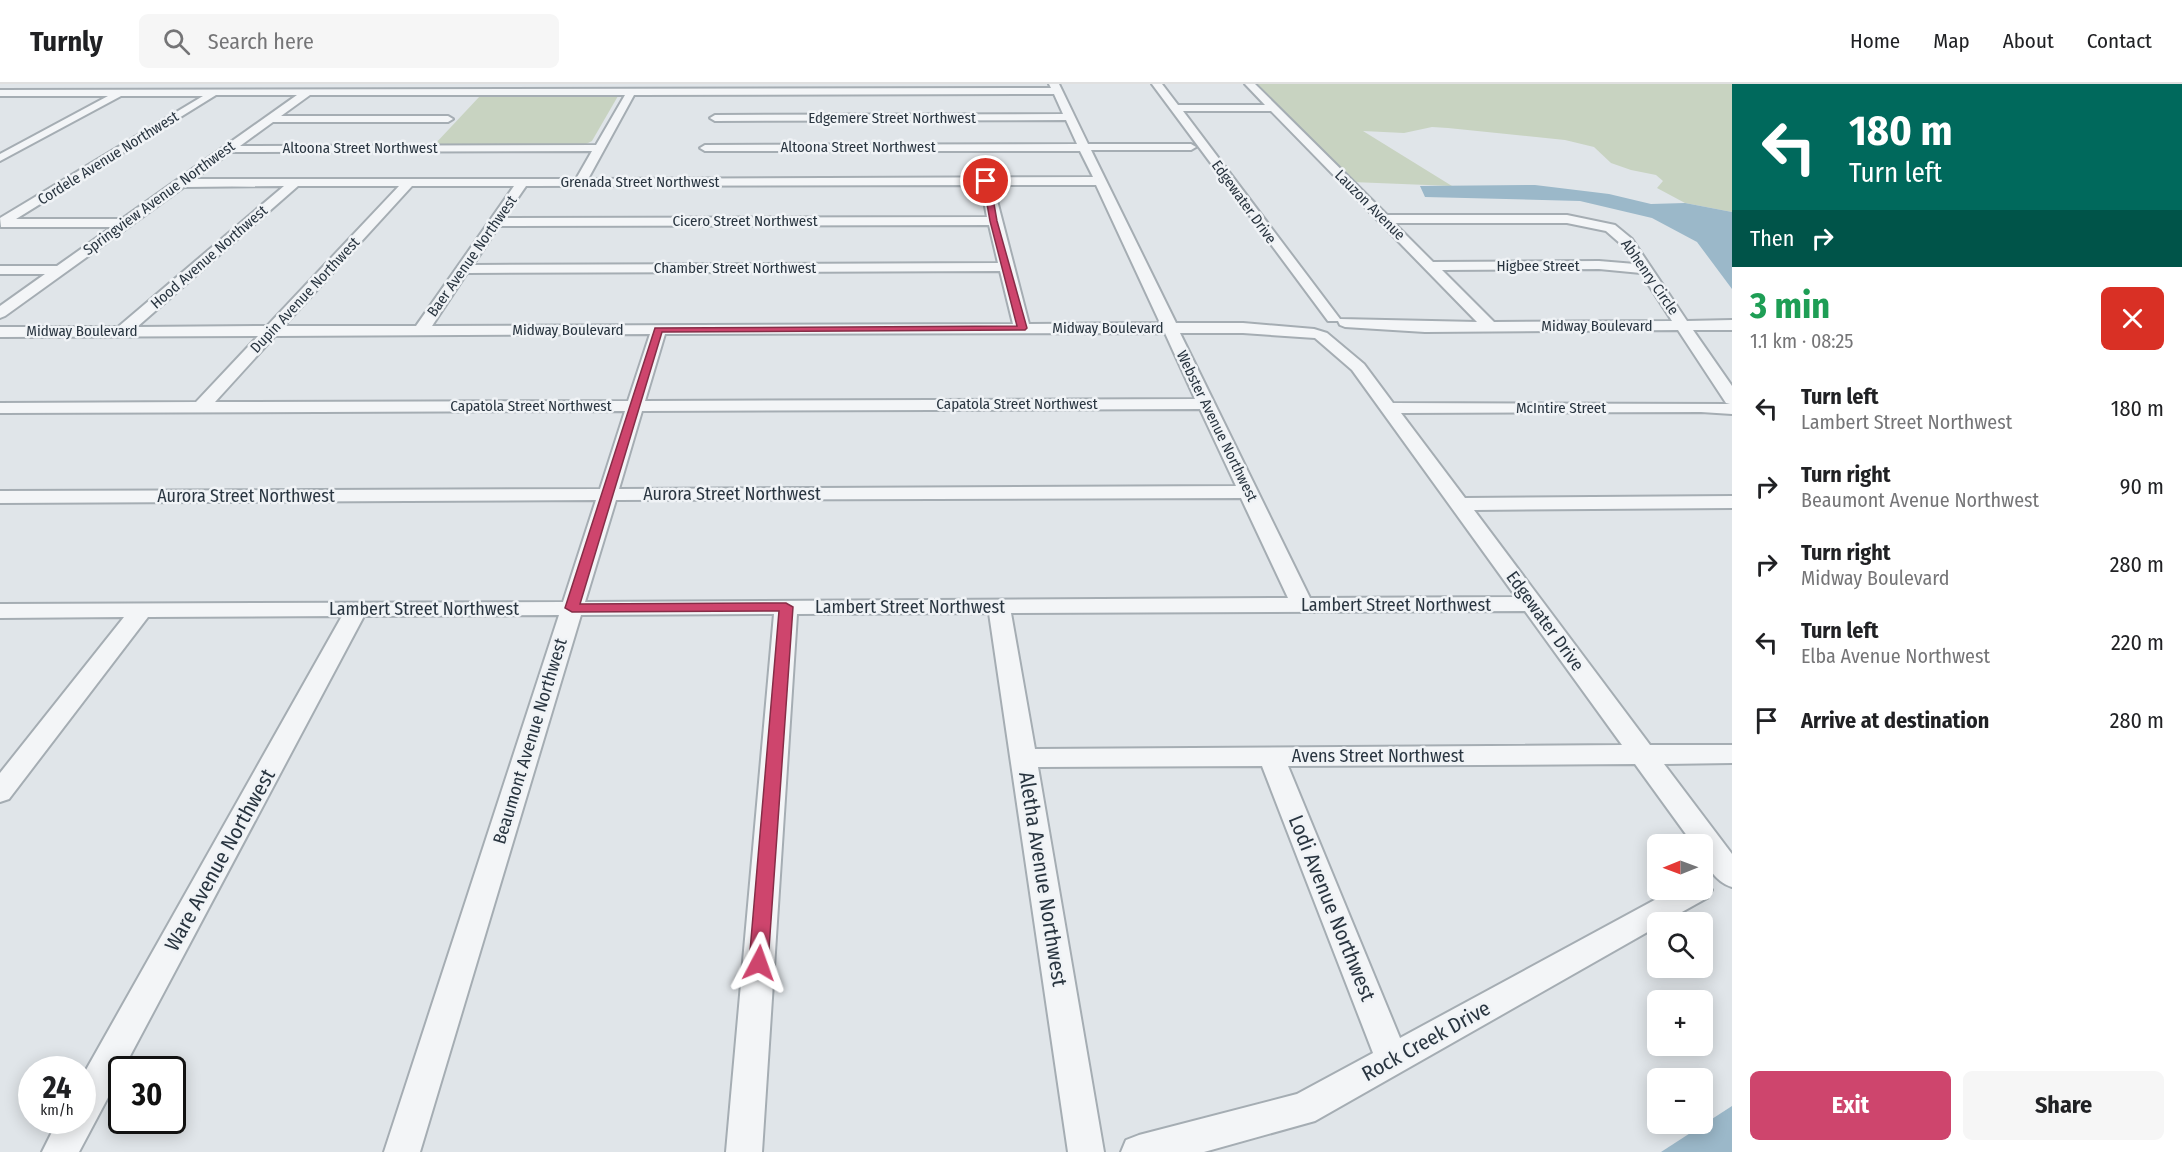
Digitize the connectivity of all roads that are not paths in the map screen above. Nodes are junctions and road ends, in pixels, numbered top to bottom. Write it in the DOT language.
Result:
graph roads {
  1 [pos="319,84"];
  2 [pos="1145,84"];
  3 [pos="1157,84"];
  4 [pos="1250,84"];
  5 [pos="1055,88"];
  6 [pos="631,92"];
  7 [pos="0,93"];
  8 [pos="28,93"];
  9 [pos="121,93"];
  10 [pos="214,93"];
  11 [pos="307,93"];
  12 [pos="474,93"];
  13 [pos="9,102"];
  14 [pos="1176,108"];
  15 [pos="1273,108"];
  16 [pos="455,112"];
  17 [pos="1070,117"];
  18 [pos="270,119"];
  19 [pos="714,120"];
  20 [pos="1083,147"];
  21 [pos="1191,147"];
  22 [pos="419,148"];
  23 [pos="599,148"];
  24 [pos="229,149"];
  25 [pos="0,158"];
  26 [pos="986,181"];
  27 [pos="1100,181"];
  28 [pos="409,182"];
  29 [pos="523,182"];
  30 [pos="580,182"];
  31 [pos="181,183"];
  32 [pos="295,183"];
  33 [pos="1383,219"];
  34 [pos="994,221"];
  35 [pos="495,222"];
  36 [pos="1,223"];
  37 [pos="125,223"];
  38 [pos="1264,248"];
  39 [pos="1430,266"];
  40 [pos="1006,267"];
  41 [pos="463,269"];
  42 [pos="1645,269"];
  43 [pos="0,270"];
  44 [pos="59,270"];
  45 [pos="0,312"];
  46 [pos="1732,325"];
  47 [pos="1683,326"];
  48 [pos="1490,327"];
  49 [pos="1022,328"];
  50 [pos="1170,328"];
  51 [pos="1346,329"];
  52 [pos="421,330"];
  53 [pos="659,330"];
  54 [pos="1314,330"];
  55 [pos="123,331"];
  56 [pos="272,331"];
  57 [pos="0,332"];
  58 [pos="1358,367"];
  59 [pos="1732,399"];
  60 [pos="1206,404"];
  61 [pos="635,406"];
  62 [pos="201,407"];
  63 [pos="0,408"];
  64 [pos="1390,408"];
  65 [pos="1732,409"];
  66 [pos="1248,492"];
  67 [pos="607,494"];
  68 [pos="0,496"];
  69 [pos="1732,502"];
  70 [pos="1460,504"];
  71 [pos="1533,604"];
  72 [pos="1302,605"];
  73 [pos="999,606"];
  74 [pos="786,607"];
  75 [pos="572,608"];
  76 [pos="357,609"];
  77 [pos="142,610"];
  78 [pos="0,611"];
  79 [pos="1732,754"];
  80 [pos="1643,755"];
  81 [pos="1272,757"];
  82 [pos="1024,758"];
  83 [pos="0,792"];
  84 [pos="1731,872"];
  85 [pos="1713,881"];
  86 [pos="1679,900"];
  87 [pos="1392,1060"];
  88 [pos="96,1085"];
  89 [pos="70,1134"];
  90 [pos="60,1152"];
  91 [pos="402,1152"];
  92 [pos="744,1152"];
  93 [pos="1086,1152"];
  94 [pos="1139,1152"];
  1 -- 11 [label="street, Springview Avenue Northwest"];
  2 -- 21 [label="street, Edgewater Drive"];
  3 -- 14 [label="street, Edgewater Drive"];
  4 -- 15 [label="street, Lauzon Avenue"];
  5 -- 17 [label="street, Webster Avenue Northwest"];
  5 -- 19 [label="street"];
  6 -- 12 [label="street"];
  6 -- 19 [label="street"];
  6 -- 23 [label="street"];
  7 -- 8 [label="street"];
  8 -- 9 [label="street"];
  8 -- 13 [label="street"];
  9 -- 10 [label="street"];
  9 -- 25 [label="street"];
  10 -- 11 [label="street"];
  10 -- 36 [label="street, Cordele Avenue Northwest"];
  11 -- 12 [label="street"];
  11 -- 18 [label="street, Springview Avenue Northwest"];
  12 -- 16 [label="street"];
  14 -- 15 [label="street"];
  14 -- 51 [label="street, Edgewater Drive"];
  15 -- 33 [label="street, Lauzon Avenue"];
  16 -- 18 [label="street"];
  16 -- 22 [label="street"];
  17 -- 19 [label="street, Edgemere Street Northwest"];
  17 -- 20 [label="street, Webster Avenue Northwest"];
  18 -- 24 [label="street, Springview Avenue Northwest"];
  19 -- 20 [label="street, Altoona Street Northwest"];
  20 -- 21 [label="street, Altoona Street Northwest"];
  20 -- 27 [label="street, Webster Avenue Northwest"];
  21 -- 38 [label="street, Edgewater Drive"];
  22 -- 23 [label="street, Altoona Street Northwest"];
  22 -- 24 [label="street, Altoona Street Northwest"];
  23 -- 30 [label="street"];
  24 -- 31 [label="street, Springview Avenue Northwest"];
  26 -- 27 [label="street, Grenada Street Northwest"];
  26 -- 30 [label="street, Grenada Street Northwest"];
  26 -- 34 [label="street"];
  27 -- 50 [label="street, Webster Avenue Northwest"];
  28 -- 29 [label="street, Grenada Street Northwest"];
  28 -- 32 [label="street, Grenada Street Northwest"];
  28 -- 56 [label="street, Dupin Avenue Northwest"];
  29 -- 30 [label="street, Grenada Street Northwest"];
  29 -- 35 [label="street, Baer Avenue Northwest"];
  31 -- 32 [label="street, Grenada Street Northwest"];
  31 -- 37 [label="street, Springview Avenue Northwest"];
  32 -- 55 [label="street, Hood Avenue Northwest"];
  33 -- 39 [label="street, Lauzon Avenue"];
  33 -- 42 [label="street, Abhenry Circle"];
  34 -- 35 [label="street, Cicero Street Northwest"];
  34 -- 40 [label="street"];
  35 -- 41 [label="street, Baer Avenue Northwest"];
  36 -- 37 [label="street"];
  37 -- 44 [label="street, Springview Avenue Northwest"];
  39 -- 42 [label="street, Higbee Street"];
  39 -- 48 [label="street, Lauzon Avenue"];
  40 -- 41 [label="street, Chamber Street Northwest"];
  40 -- 49 [label="street"];
  41 -- 52 [label="street, Baer Avenue Northwest"];
  42 -- 47 [label="street, Abhenry Circle"];
  43 -- 44 [label="street"];
  44 -- 45 [label="street, Springview Avenue Northwest"];
  46 -- 47 [label="street, Midway Boulevard"];
  47 -- 48 [label="street, Midway Boulevard"];
  47 -- 59 [label="street, Abhenry Circle"];
  48 -- 51 [label="street, Midway Boulevard"];
  49 -- 50 [label="street, Midway Boulevard"];
  49 -- 53 [label="street, Midway Boulevard"];
  50 -- 54 [label="street, Midway Boulevard"];
  50 -- 60 [label="street, Webster Avenue Northwest"];
  51 -- 54 [label="street"];
  51 -- 54 [label="street"];
  51 -- 58 [label="street, Edgewater Drive"];
  52 -- 53 [label="street, Midway Boulevard"];
  52 -- 56 [label="street, Midway Boulevard"];
  53 -- 61 [label="street, Beaumont Avenue Northwest"];
  54 -- 58 [label="street, Edgewater Drive"];
  55 -- 56 [label="street, Midway Boulevard"];
  55 -- 57 [label="street, Midway Boulevard"];
  56 -- 62 [label="street, Dupin Avenue Northwest"];
  58 -- 64 [label="street, Edgewater Drive"];
  60 -- 61 [label="street, Capatola Street Northwest"];
  60 -- 66 [label="street, Webster Avenue Northwest"];
  61 -- 62 [label="street, Capatola Street Northwest"];
  61 -- 67 [label="street, Beaumont Avenue Northwest"];
  62 -- 63 [label="street, Capatola Street Northwest"];
  64 -- 65 [label="street, McIntire Street"];
  64 -- 70 [label="street, Edgewater Drive"];
  66 -- 67 [label="street, Aurora Street Northwest"];
  66 -- 72 [label="street, Webster Avenue Northwest"];
  67 -- 68 [label="street, Aurora Street Northwest"];
  67 -- 75 [label="street, Beaumont Avenue Northwest"];
  69 -- 70 [label="street"];
  70 -- 71 [label="street, Edgewater Drive"];
  71 -- 72 [label="street, Lambert Street Northwest"];
  71 -- 80 [label="street, Edgewater Drive"];
  72 -- 73 [label="street, Lambert Street Northwest"];
  73 -- 74 [label="street, Lambert Street Northwest"];
  73 -- 82 [label="street, Aletha Avenue Northwest"];
  74 -- 75 [label="street, Lambert Street Northwest"];
  74 -- 92 [label="street"];
  75 -- 76 [label="street, Lambert Street Northwest"];
  75 -- 91 [label="street, Beaumont Avenue Northwest"];
  76 -- 77 [label="street, Lambert Street Northwest"];
  76 -- 88 [label="street, Ware Avenue Northwest"];
  77 -- 78 [label="street, Lambert Street Northwest"];
  77 -- 83 [label="street"];
  79 -- 80 [label="street, Avens Street Northwest"];
  80 -- 81 [label="street, Avens Street Northwest"];
  80 -- 84 [label="street, Edgewater Drive"];
  81 -- 82 [label="street, Avens Street Northwest"];
  81 -- 87 [label="street, Lodi Avenue Northwest"];
  82 -- 93 [label="street, Aletha Avenue Northwest"];
  84 -- 85 [label="street"];
  86 -- 87 [label="street, Rock Creek Drive"];
  87 -- 94 [label="street, Rock Creek Drive"];
  89 -- 90 [label="street"];
}
